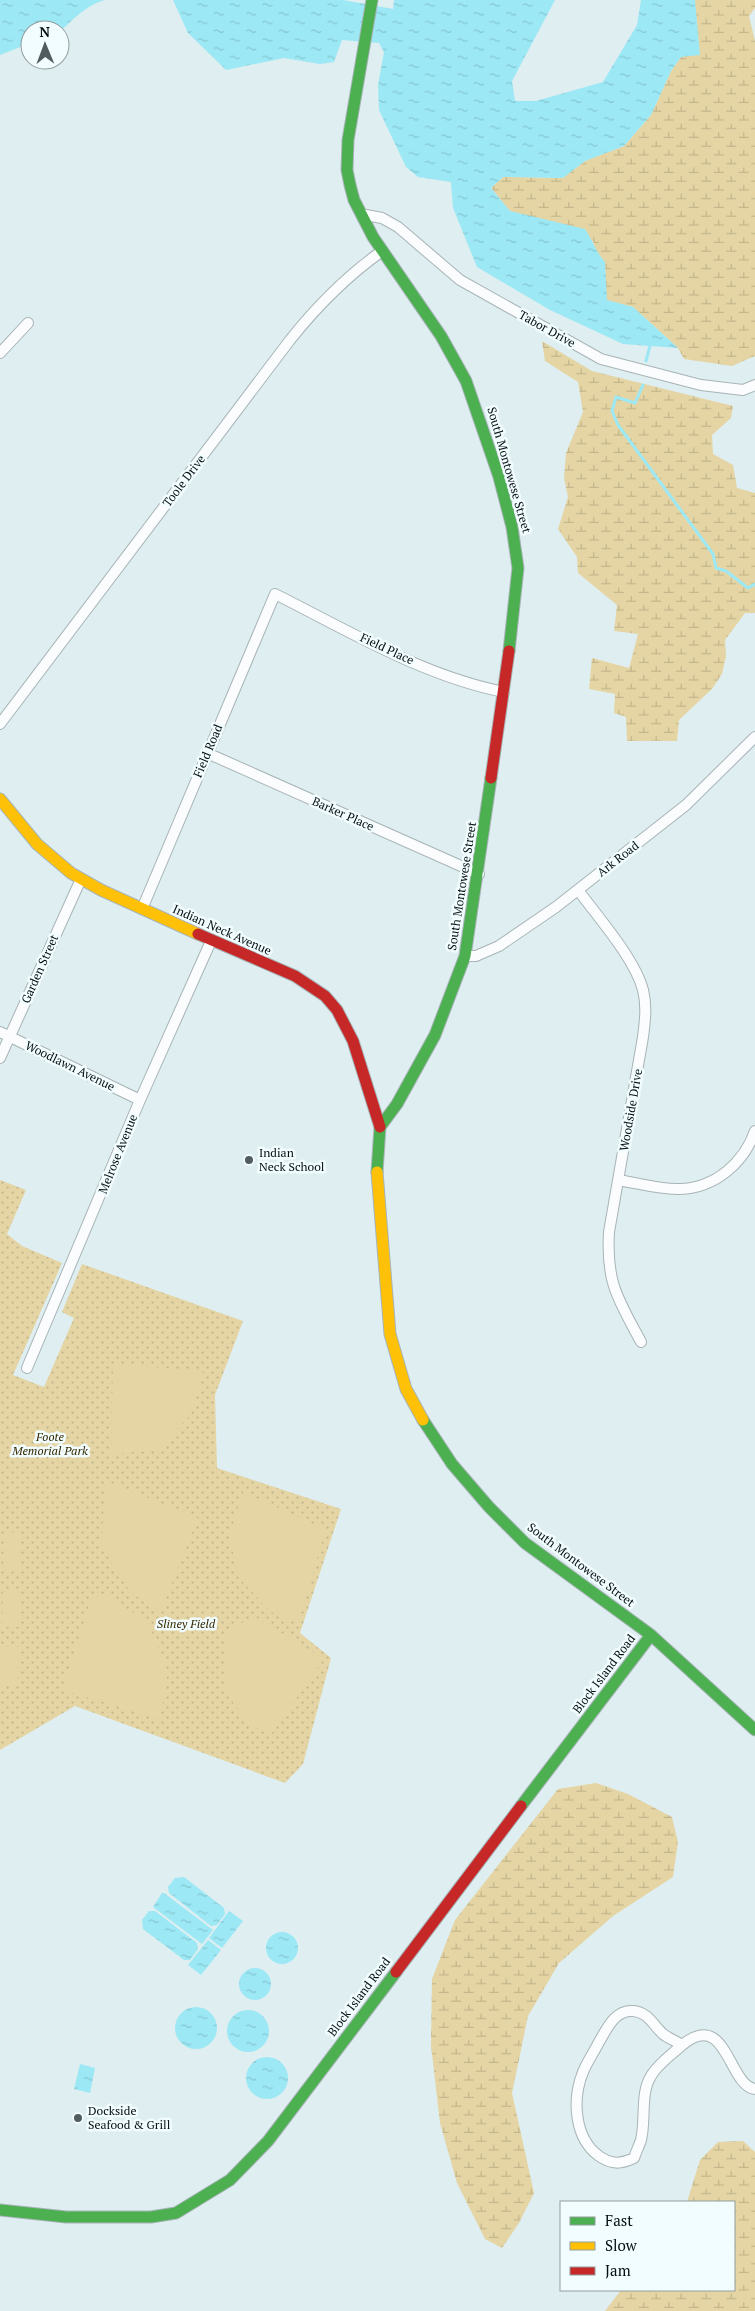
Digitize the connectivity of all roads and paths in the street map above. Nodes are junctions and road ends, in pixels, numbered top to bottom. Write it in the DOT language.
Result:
graph roads {
  1 [pos="372,0"];
  2 [pos="361,214"];
  3 [pos="382,251"];
  4 [pos="28,323"];
  5 [pos="0,353"];
  6 [pos="755,385"];
  7 [pos="275,594"];
  8 [pos="504,692"];
  9 [pos="0,724"];
  10 [pos="755,737"];
  11 [pos="207,753"];
  12 [pos="0,799"];
  13 [pos="4,812"];
  14 [pos="479,874"];
  15 [pos="81,879"];
  16 [pos="578,890"];
  17 [pos="142,909"];
  18 [pos="211,940"];
  19 [pos="465,956"];
  20 [pos="5,1034"];
  21 [pos="0,1058"];
  22 [pos="140,1100"];
  23 [pos="380,1127"];
  24 [pos="755,1131"];
  25 [pos="618,1180"];
  26 [pos="641,1342"];
  27 [pos="27,1368"];
  28 [pos="651,1635"];
  29 [pos="755,1730"];
  30 [pos="682,2045"];
  31 [pos="755,2089"];
  32 [pos="0,2210"];
  1 -- 2 [label="main road, South Montowese Street"];
  2 -- 3 [label="main road, South Montowese Street"];
  2 -- 6 [label="street, Tabor Drive"];
  3 -- 8 [label="main road, South Montowese Street"];
  3 -- 9 [label="street, Toole Drive"];
  4 -- 5 [label="street"];
  7 -- 8 [label="street, Field Place"];
  7 -- 11 [label="street, Field Road"];
  8 -- 14 [label="main road, South Montowese Street"];
  10 -- 16 [label="street, Ark Road"];
  11 -- 14 [label="street, Barker Place"];
  11 -- 17 [label="street, Field Road"];
  12 -- 13 [label="main road, Indian Neck Avenue"];
  13 -- 15 [label="main road, Indian Neck Avenue"];
  14 -- 19 [label="main road, South Montowese Street"];
  15 -- 17 [label="main road, Indian Neck Avenue"];
  15 -- 20 [label="street, Garden Street"];
  16 -- 19 [label="street, Ark Road"];
  16 -- 25 [label="street, Woodside Drive"];
  17 -- 18 [label="main road, Indian Neck Avenue"];
  18 -- 22 [label="street, Melrose Avenue"];
  18 -- 23 [label="main road, Indian Neck Avenue"];
  19 -- 23 [label="main road, South Montowese Street"];
  20 -- 21 [label="street, Garden Street"];
  20 -- 22 [label="street, Woodlawn Avenue"];
  22 -- 27 [label="street, Melrose Avenue"];
  23 -- 28 [label="main road, South Montowese Street"];
  24 -- 25 [label="street"];
  25 -- 26 [label="street, Woodside Drive"];
  28 -- 29 [label="main road, South Montowese Street"];
  28 -- 32 [label="main road, Block Island Road"];
  30 -- 30 [label="street"];
  30 -- 31 [label="street"];
}
